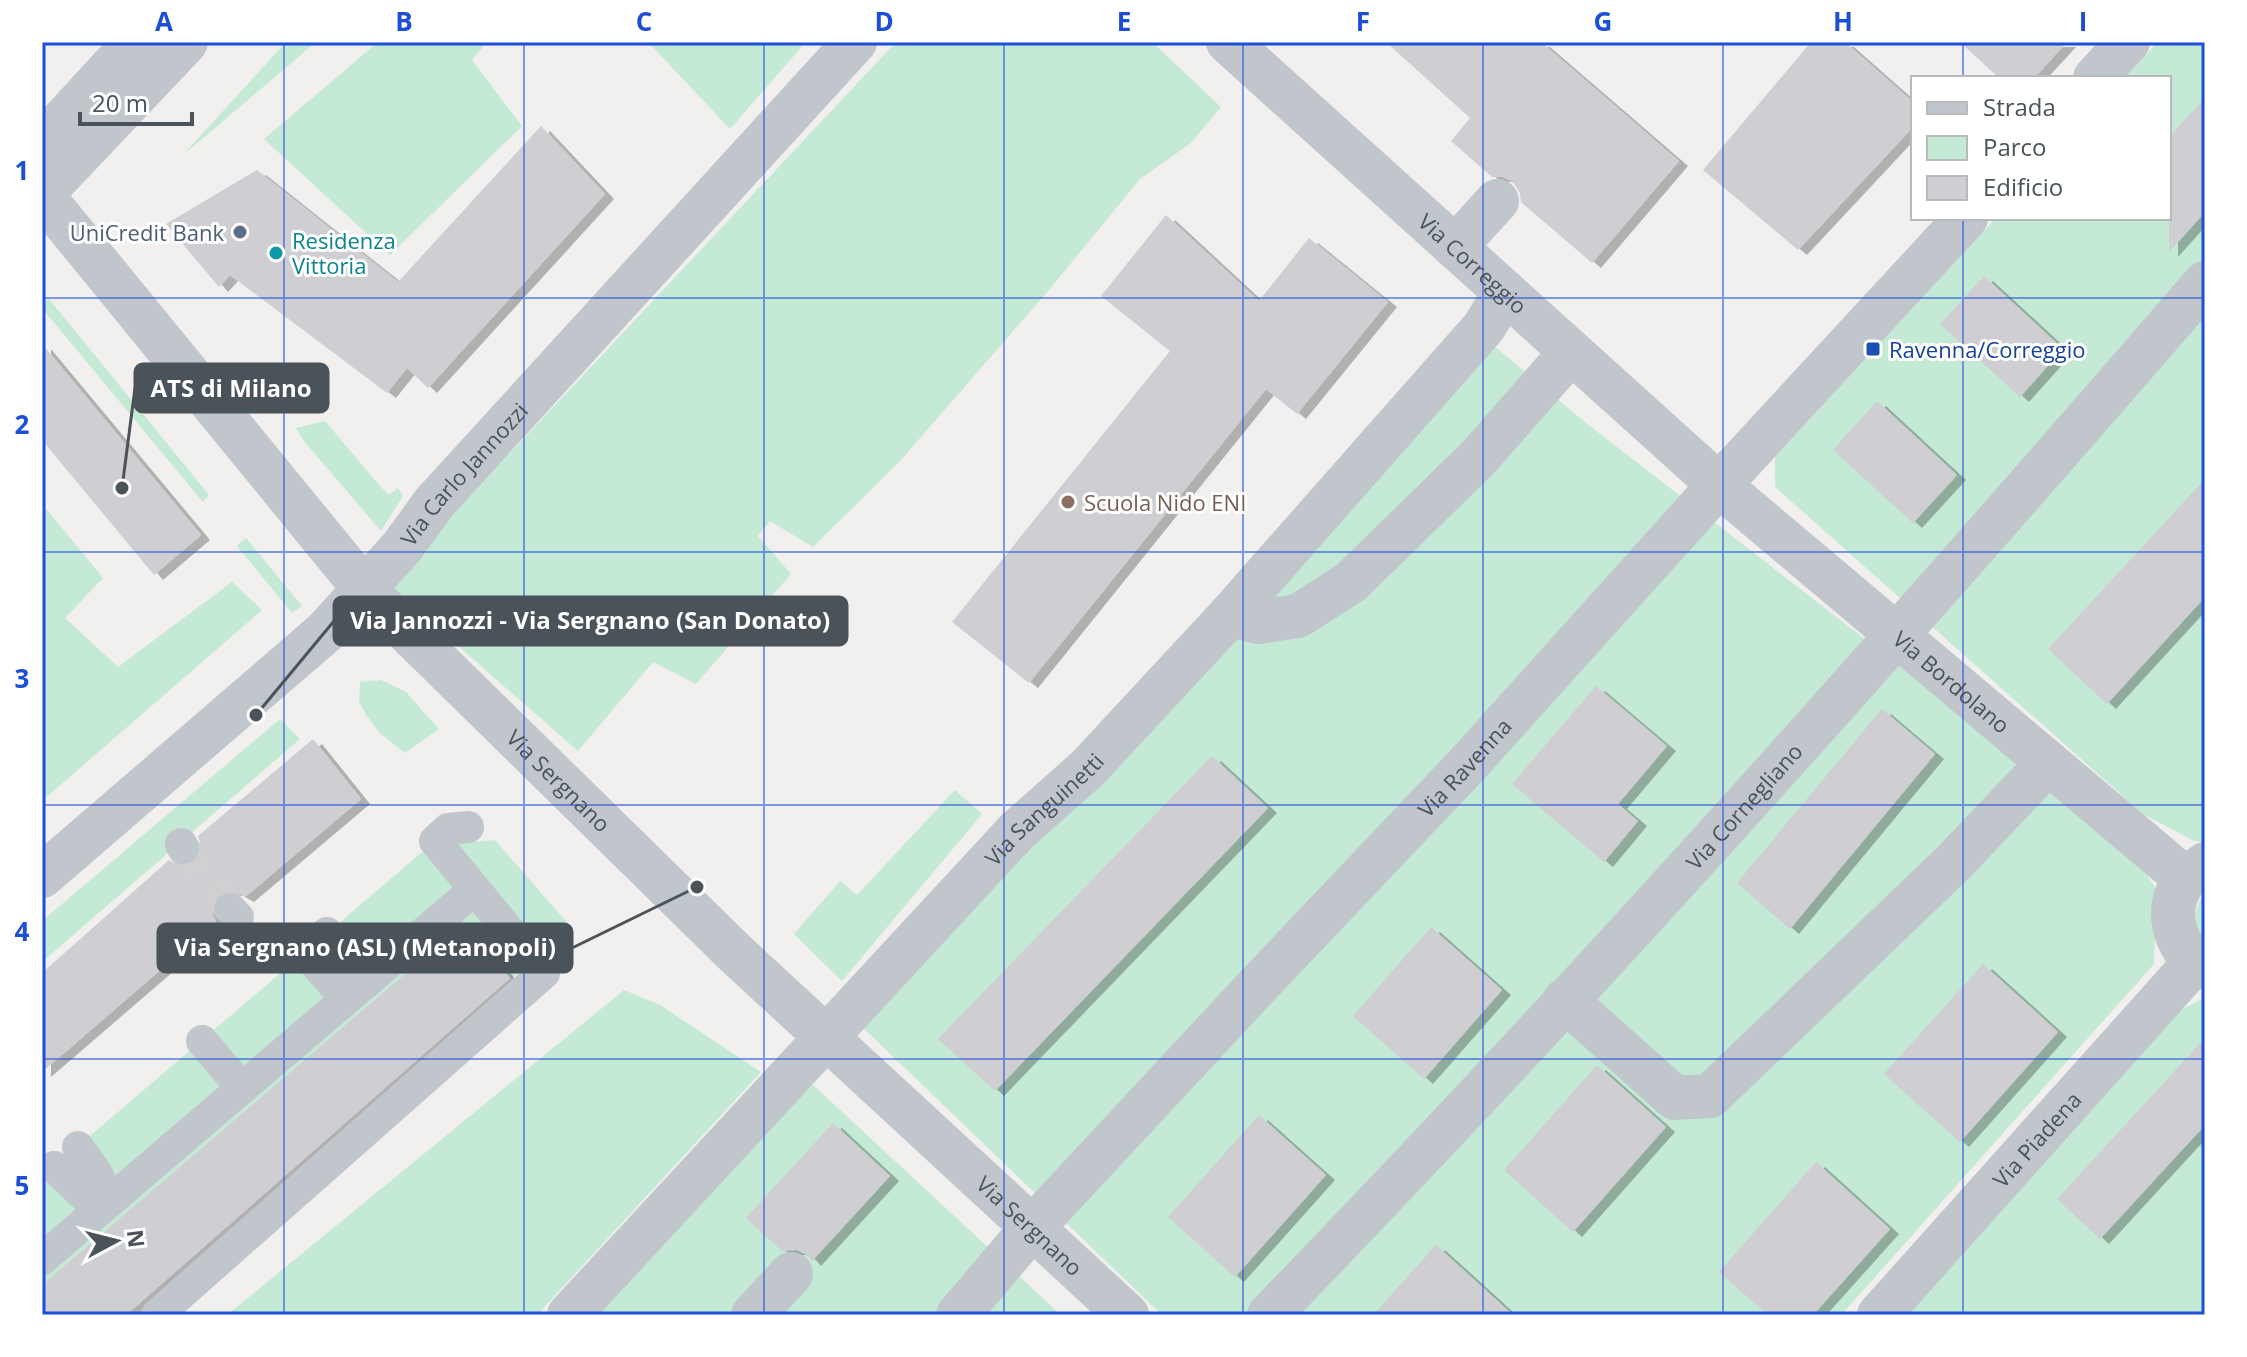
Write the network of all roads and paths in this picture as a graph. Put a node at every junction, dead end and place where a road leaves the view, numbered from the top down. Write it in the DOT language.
graph roads {
  1 [pos="135,42"];
  2 [pos="186,42"];
  3 [pos="855,42"];
  4 [pos="1228,42"];
  5 [pos="2128,42"];
  6 [pos="2097,76"];
  7 [pos="42,143"];
  8 [pos="42,195"];
  9 [pos="1497,201"];
  10 [pos="1964,220"];
  11 [pos="1455,247"];
  12 [pos="2205,283"];
  13 [pos="1505,292"];
  14 [pos="1571,352"];
  15 [pos="1719,485"];
  16 [pos="365,590"];
  17 [pos="1230,615"];
  18 [pos="1898,636"];
  19 [pos="2048,763"];
  20 [pos="450,822"];
  21 [pos="2196,872"];
  22 [pos="42,876"];
  23 [pos="474,890"];
  24 [pos="316,942"];
  25 [pos="2200,965"];
  26 [pos="357,990"];
  27 [pos="1565,1000"];
  28 [pos="826,1038"];
  29 [pos="202,1041"];
  30 [pos="242,1088"];
  31 [pos="66,1157"];
  32 [pos="110,1201"];
  33 [pos="1032,1228"];
  34 [pos="42,1259"];
  35 [pos="791,1274"];
  36 [pos="157,1315"];
  37 [pos="569,1315"];
  38 [pos="753,1315"];
  39 [pos="958,1315"];
  40 [pos="1127,1315"];
  41 [pos="1269,1315"];
  42 [pos="1879,1315"];
  1 -- 7 [label="street"];
  2 -- 8 [label="street"];
  3 -- 16 [label="street, Via Carlo Jannozzi"];
  4 -- 11 [label="street, Via Correggio"];
  5 -- 6 [label="street"];
  8 -- 16 [label="street, Via Sergnano"];
  9 -- 11 [label="street"];
  10 -- 15 [label="street, Via Ravenna"];
  11 -- 13 [label="street, Via Correggio"];
  12 -- 18 [label="street, Via Cornegliano"];
  13 -- 14 [label="street, Via Correggio"];
  13 -- 17 [label="street, Via Sanguinetti"];
  14 -- 15 [label="street, Via Correggio"];
  14 -- 17 [label="street"];
  15 -- 18 [label="street, Via Bordolano"];
  15 -- 33 [label="street, Via Ravenna"];
  16 -- 22 [label="street, Via Carlo Jannozzi"];
  16 -- 28 [label="street, Via Sergnano"];
  17 -- 28 [label="street, Via Sanguinetti"];
  18 -- 19 [label="street, Via Bordolano"];
  18 -- 27 [label="street, Via Cornegliano"];
  19 -- 21 [label="street, Via Bordolano"];
  19 -- 27 [label="street"];
  20 -- 23 [label="street"];
  21 -- 25 [label="street"];
  23 -- 26 [label="street"];
  23 -- 36 [label="street"];
  24 -- 26 [label="street"];
  25 -- 42 [label="street, Via Piadena"];
  26 -- 30 [label="street"];
  27 -- 41 [label="street, Via Cornegliano"];
  28 -- 33 [label="street, Via Sergnano"];
  28 -- 37 [label="street, Via Sanguinetti"];
  29 -- 30 [label="street"];
  30 -- 32 [label="street"];
  31 -- 32 [label="street"];
  32 -- 34 [label="street"];
  33 -- 39 [label="street, Via Ravenna"];
  33 -- 40 [label="street, Via Sergnano"];
  35 -- 38 [label="street"];
}
